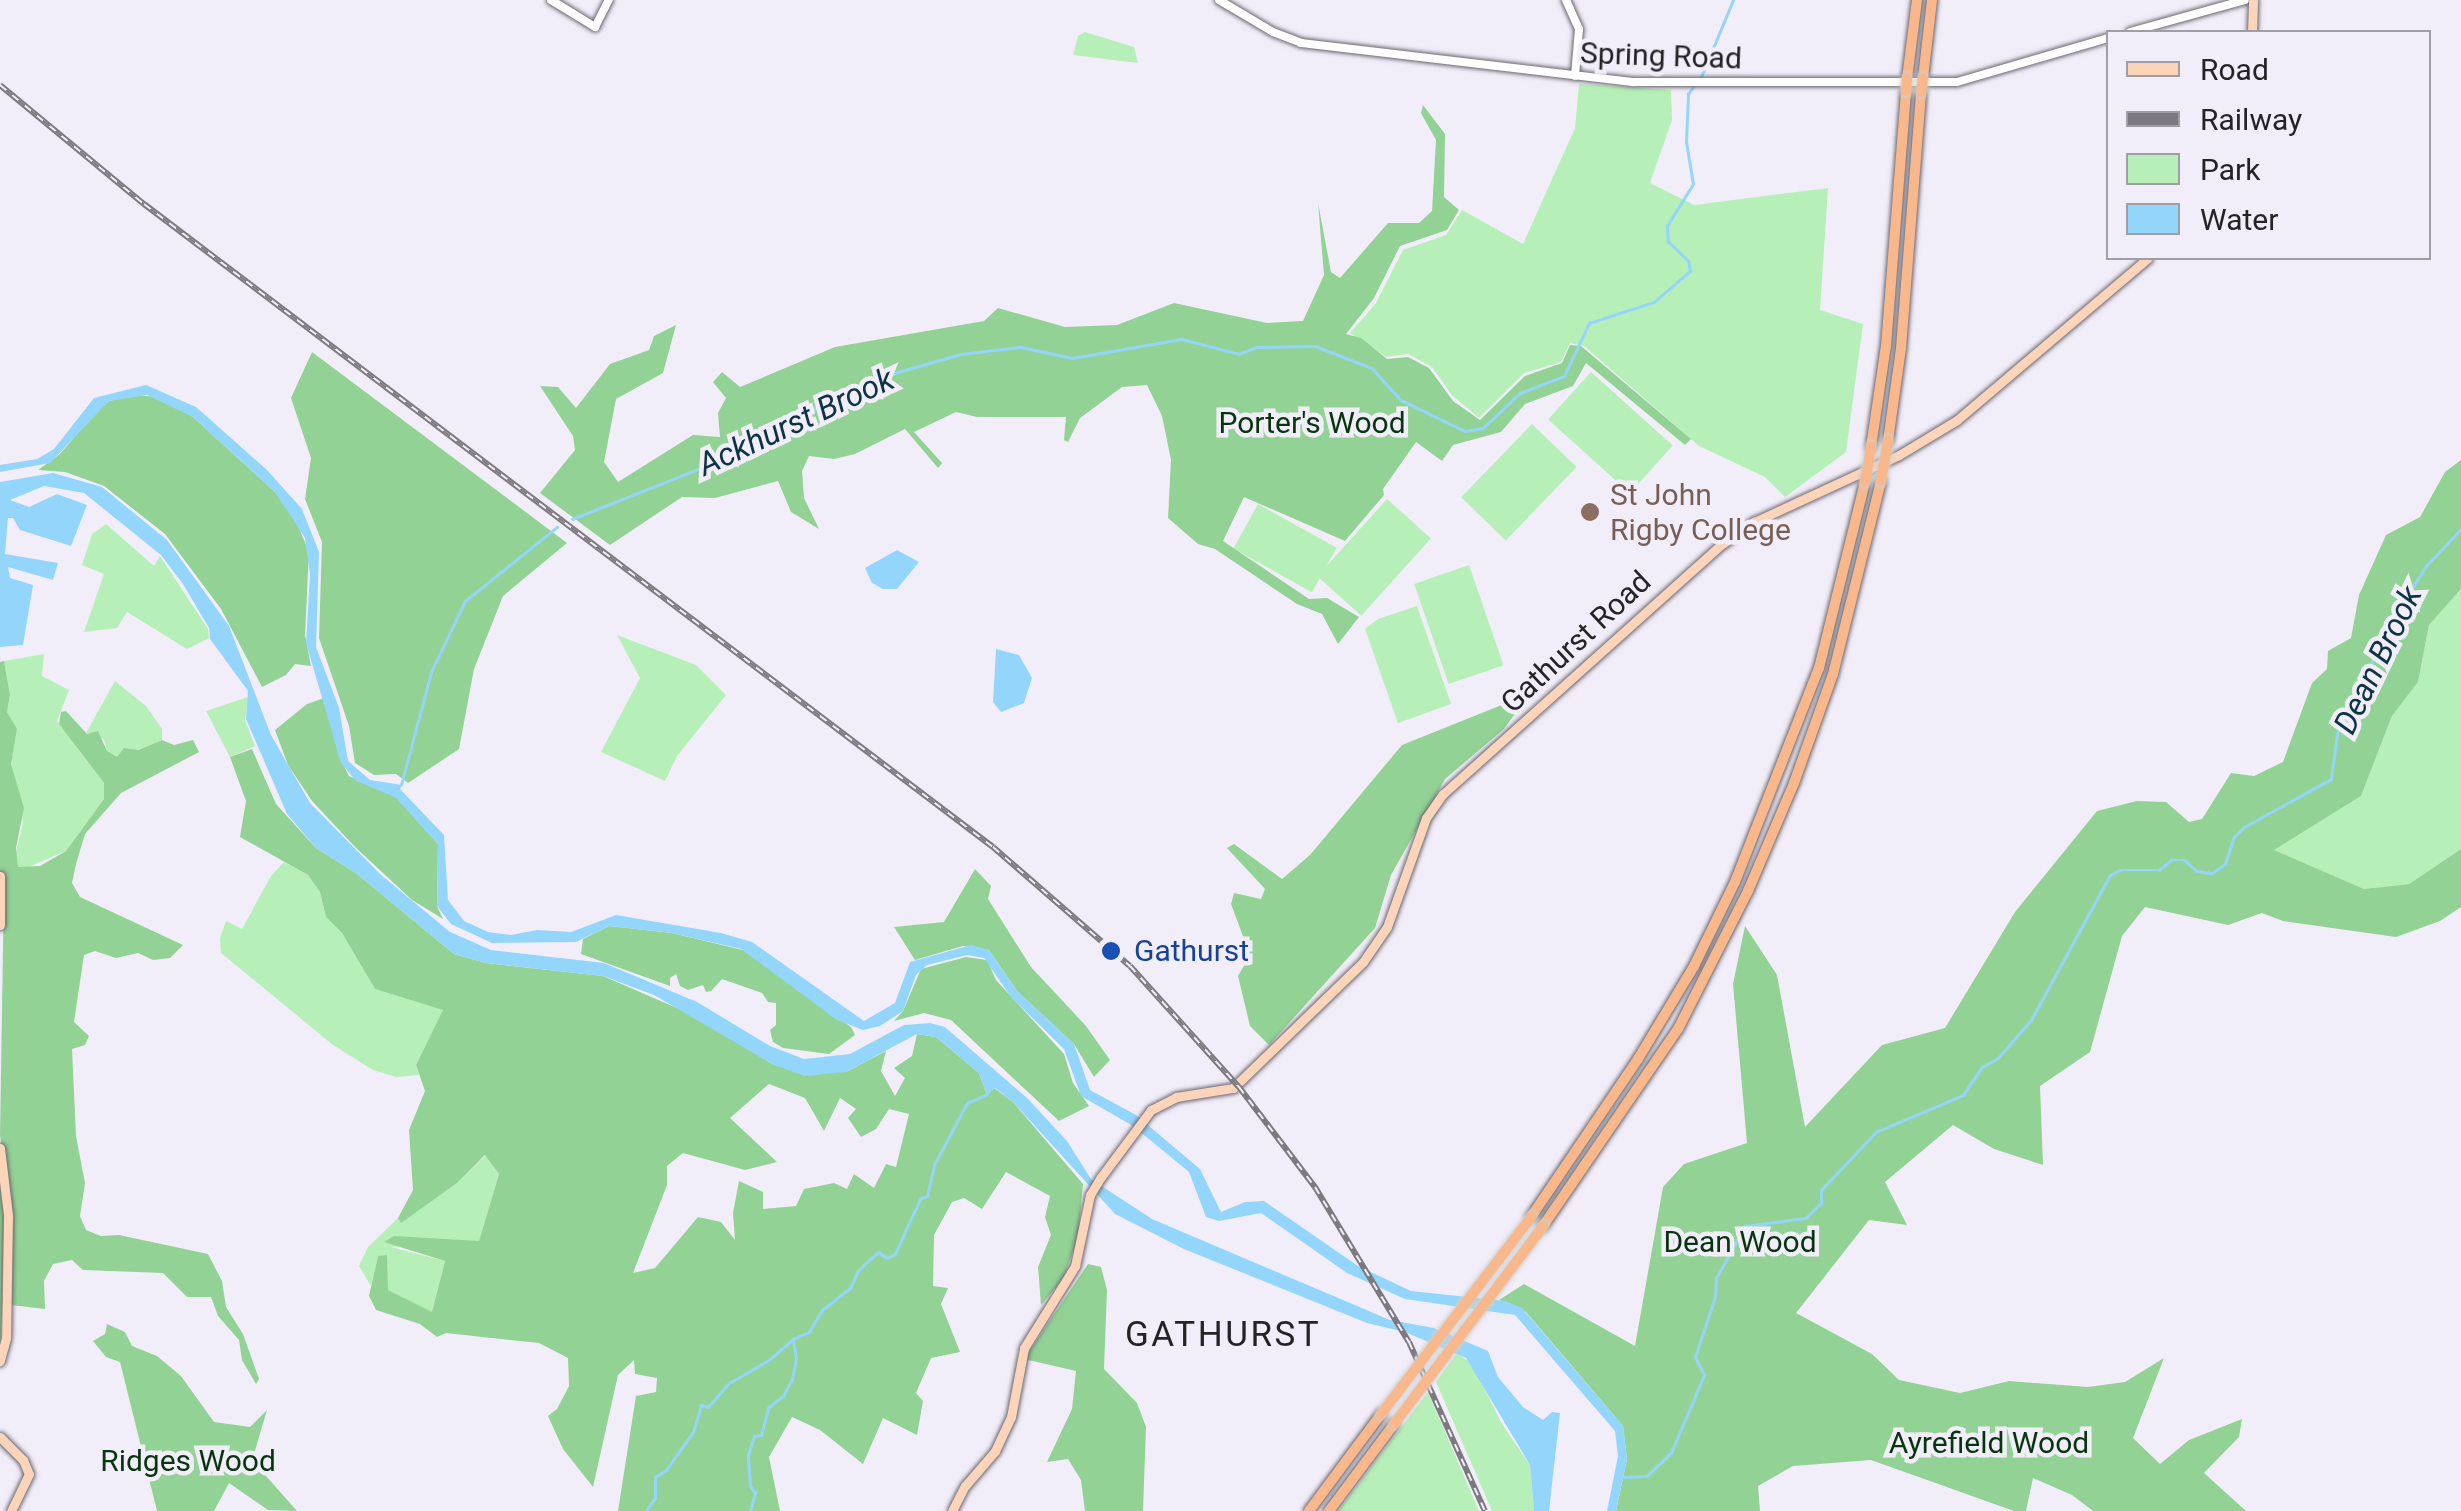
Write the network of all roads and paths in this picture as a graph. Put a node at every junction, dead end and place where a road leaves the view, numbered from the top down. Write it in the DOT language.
graph roads {
  1 [pos="551,0"];
  2 [pos="609,0"];
  3 [pos="1219,0"];
  4 [pos="1566,0"];
  5 [pos="1917,0"];
  6 [pos="1932,0"];
  7 [pos="2245,0"];
  8 [pos="2253,0"];
  9 [pos="2137,30"];
  10 [pos="2252,30"];
  11 [pos="2106,38"];
  12 [pos="1575,76"];
  13 [pos="2146,260"];
  14 [pos="0,876"];
  15 [pos="0,924"];
  16 [pos="0,1148"];
  17 [pos="0,1361"];
  18 [pos="0,1436"];
  19 [pos="11,1511"];
  20 [pos="952,1511"];
  21 [pos="1308,1511"];
  22 [pos="1329,1511"];
  1 -- 2 [label="street"];
  3 -- 12 [label="street, Spring Road"];
  4 -- 12 [label="street"];
  5 -- 21 [label="highway, bridge"];
  6 -- 22 [label="highway, bridge"];
  7 -- 9 [label="street"];
  8 -- 10 [label="main road"];
  11 -- 12 [label="street, Spring Road"];
  13 -- 20 [label="main road, Gathurst Road"];
  14 -- 15 [label="main road"];
  16 -- 17 [label="main road"];
  18 -- 19 [label="main road"];
}
